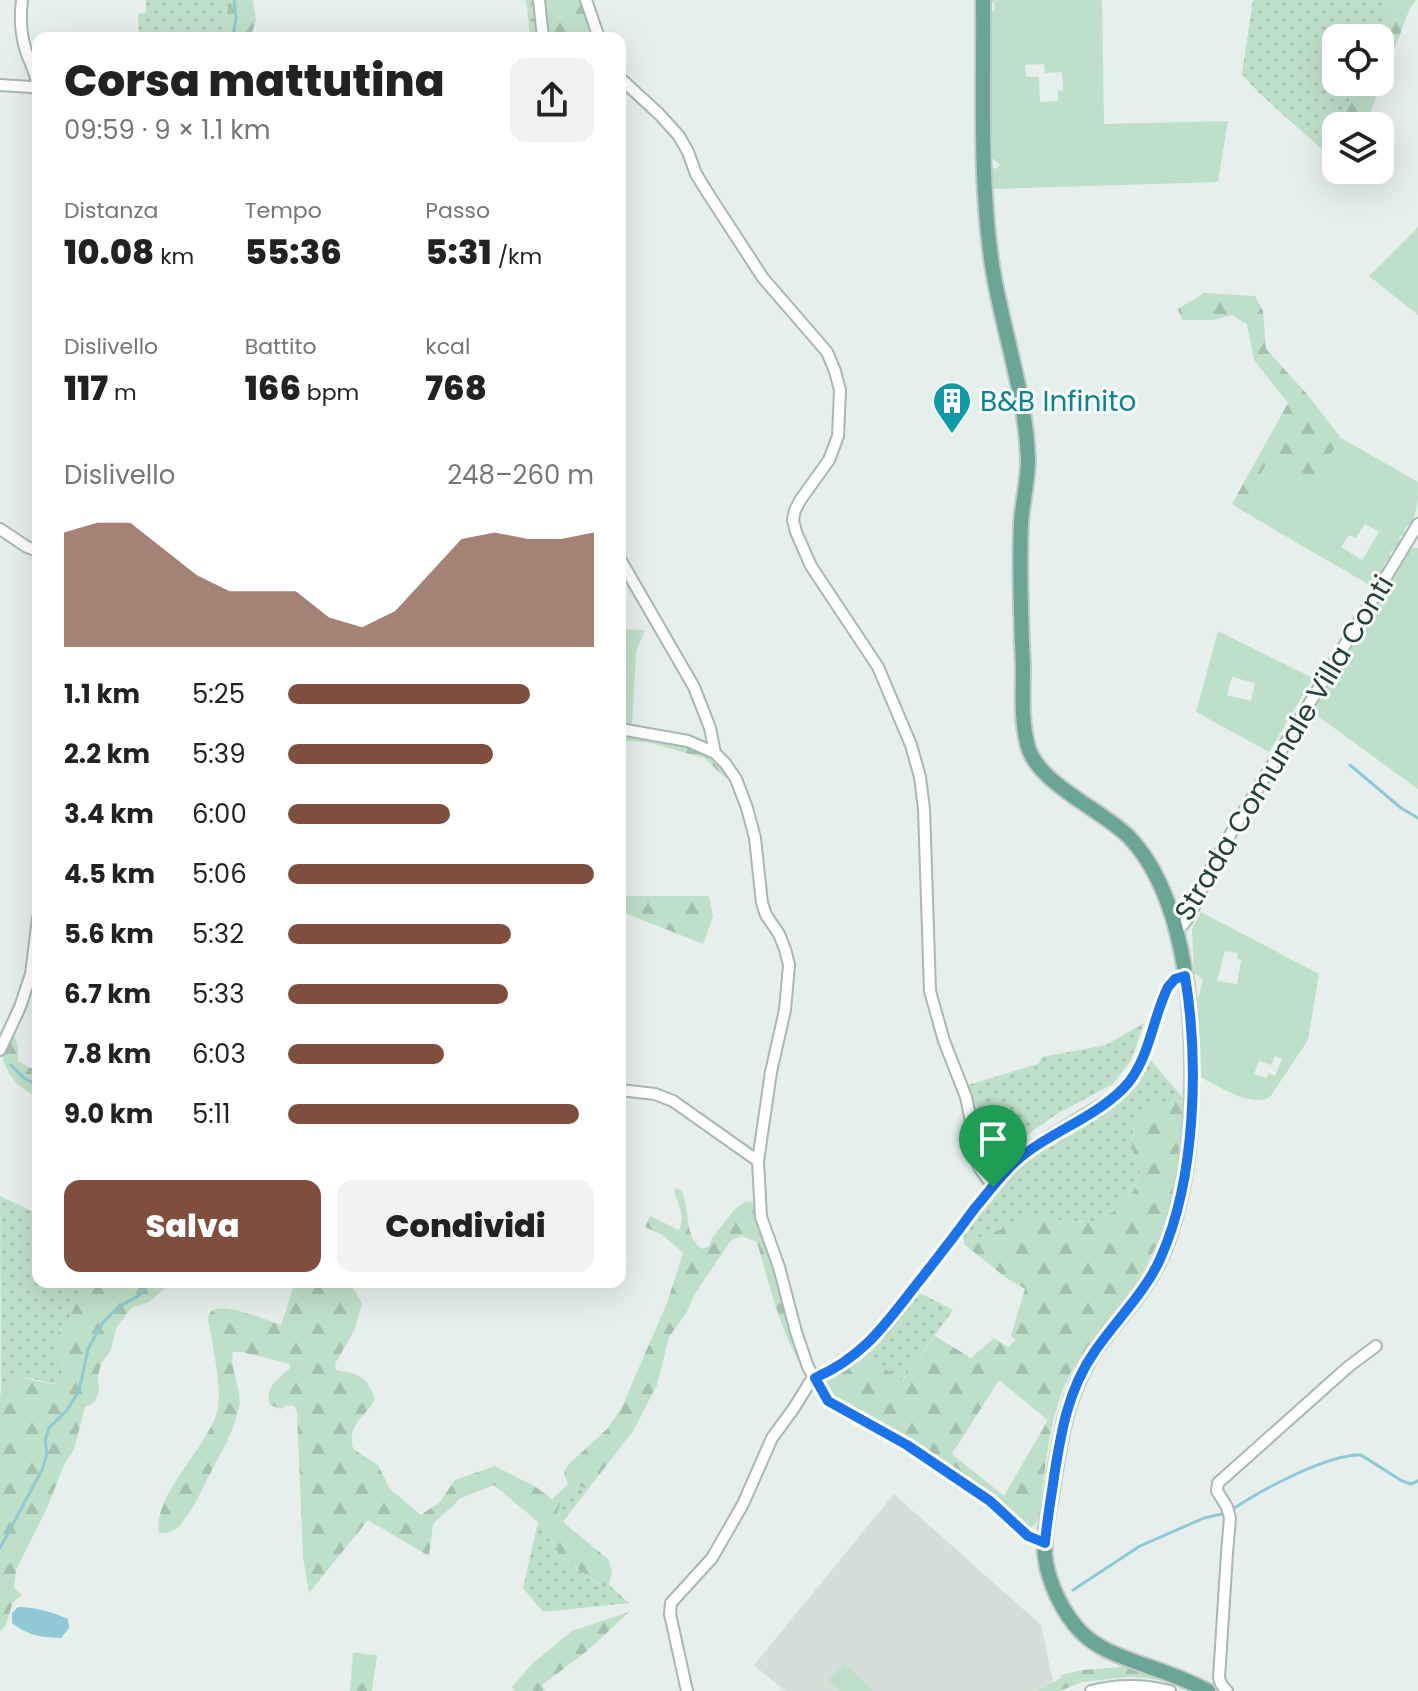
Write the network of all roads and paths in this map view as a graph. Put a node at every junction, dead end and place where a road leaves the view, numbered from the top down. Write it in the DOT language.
graph roads {
  1 [pos="22,0"];
  2 [pos="539,0"];
  3 [pos="586,0"];
  4 [pos="983,0"];
  5 [pos="542,32"];
  6 [pos="597,32"];
  7 [pos="32,66"];
  8 [pos="626,84"];
  9 [pos="0,85"];
  10 [pos="32,88"];
  11 [pos="1418,524"];
  12 [pos="0,529"];
  13 [pos="32,549"];
  14 [pos="626,569"];
  15 [pos="626,730"];
  16 [pos="715,753"];
  17 [pos="1176,931"];
  18 [pos="32,966"];
  19 [pos="1185,976"];
  20 [pos="0,1050"];
  21 [pos="626,1091"];
  22 [pos="758,1161"];
  23 [pos="993,1187"];
  24 [pos="1376,1346"];
  25 [pos="815,1378"];
  26 [pos="1045,1543"];
  27 [pos="687,1691"];
  28 [pos="1091,1691"];
  29 [pos="1170,1691"];
  30 [pos="1208,1691"];
  31 [pos="1227,1691"];
  1 -- 7 [label="street"];
  2 -- 5 [label="street"];
  3 -- 6 [label="street"];
  4 -- 17 [label="main road"];
  8 -- 23 [label="street"];
  9 -- 10 [label="street"];
  11 -- 17 [label="street, Strada Comunale Villa Conti"];
  12 -- 13 [label="street"];
  14 -- 16 [label="street"];
  15 -- 16 [label="street"];
  16 -- 22 [label="street"];
  17 -- 19 [label="main road"];
  18 -- 20 [label="street"];
  19 -- 23 [label="street"];
  19 -- 26 [label="main road"];
  21 -- 22 [label="street"];
  22 -- 25 [label="street"];
  23 -- 25 [label="street"];
  24 -- 31 [label="street"];
  25 -- 26 [label="street"];
  25 -- 27 [label="street"];
  26 -- 30 [label="main road"];
  28 -- 29 [label="street"];
}
